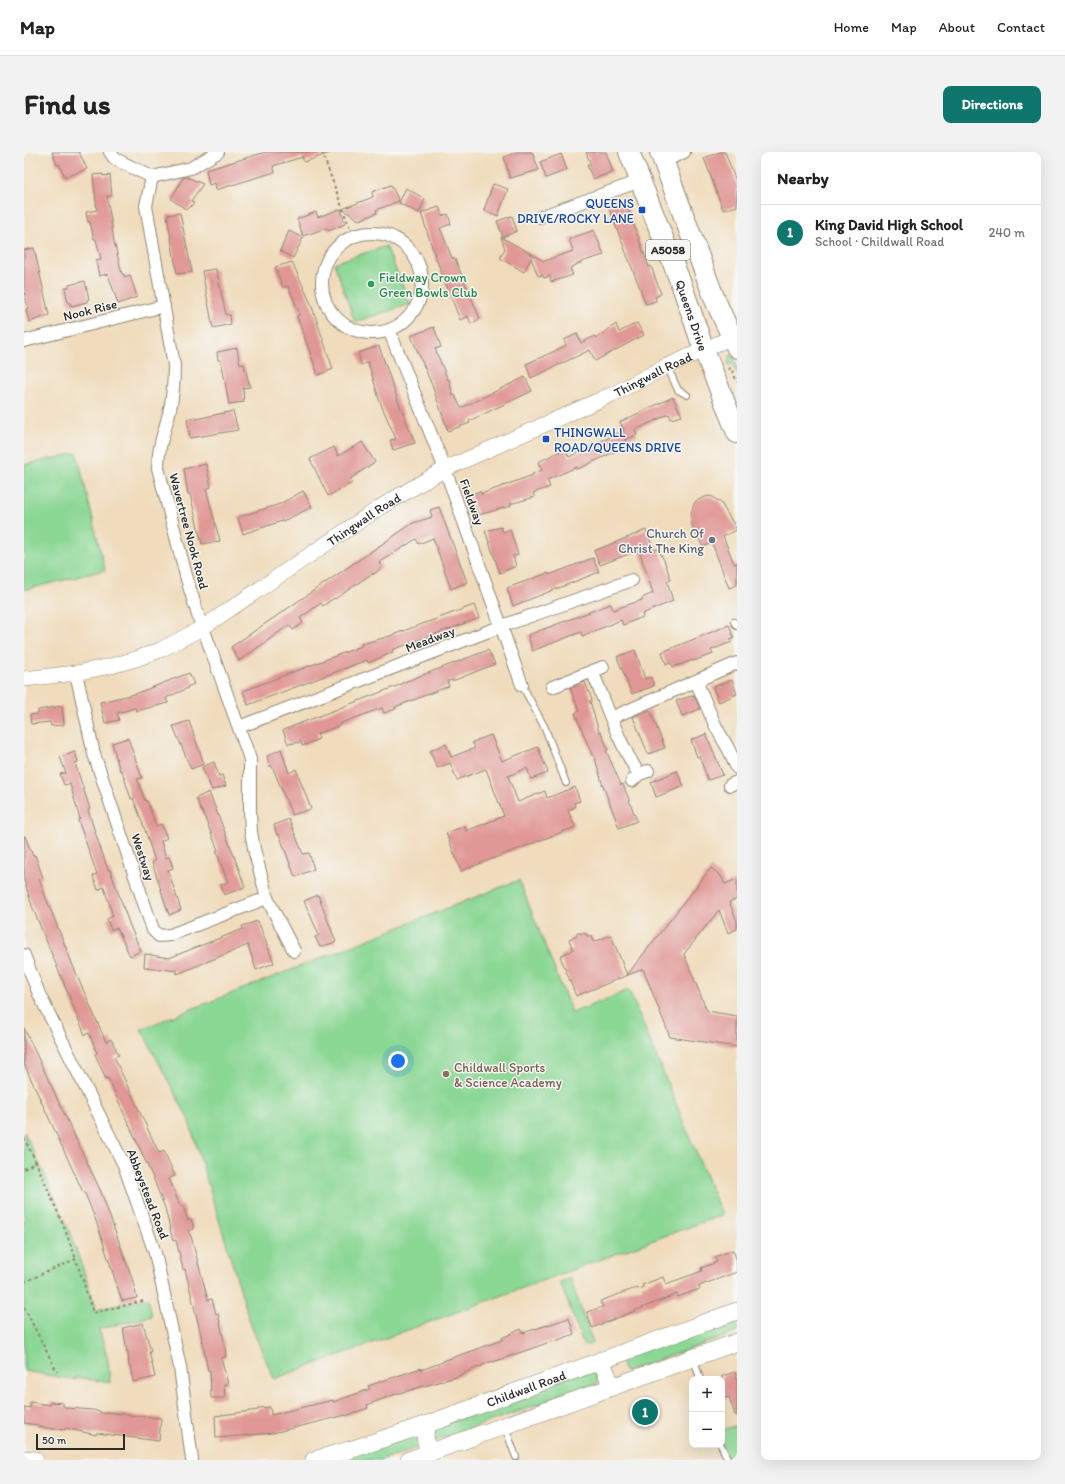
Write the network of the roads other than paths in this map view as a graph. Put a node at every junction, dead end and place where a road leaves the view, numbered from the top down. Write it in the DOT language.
graph roads {
  1 [pos="110,152"];
  2 [pos="218,152"];
  3 [pos="630,152"];
  4 [pos="684,152"];
  5 [pos="662,157"];
  6 [pos="152,177"];
  7 [pos="640,181"];
  8 [pos="540,217"];
  9 [pos="164,306"];
  10 [pos="389,330"];
  11 [pos="736,340"];
  12 [pos="24,341"];
  13 [pos="704,350"];
  14 [pos="667,366"];
  15 [pos="687,395"];
  16 [pos="737,433"];
  17 [pos="445,469"];
  18 [pos="632,580"];
  19 [pos="502,626"];
  20 [pos="202,628"];
  21 [pos="737,663"];
  22 [pos="76,673"];
  23 [pos="24,679"];
  24 [pos="696,681"];
  25 [pos="522,685"];
  26 [pos="552,687"];
  27 [pos="612,718"];
  28 [pos="239,727"];
  29 [pos="737,768"];
  30 [pos="639,775"];
  31 [pos="566,783"];
  32 [pos="267,898"];
  33 [pos="294,951"];
  34 [pos="24,955"];
  35 [pos="737,1311"];
  36 [pos="737,1342"];
  37 [pos="693,1357"];
  38 [pos="602,1360"];
  39 [pos="699,1376"];
  40 [pos="612,1387"];
  41 [pos="428,1424"];
  42 [pos="504,1426"];
  43 [pos="722,1448"];
  44 [pos="431,1456"];
  45 [pos="516,1457"];
  46 [pos="24,1459"];
  47 [pos="34,1460"];
  48 [pos="192,1460"];
  49 [pos="314,1460"];
  50 [pos="409,1460"];
  51 [pos="728,1460"];
  1 -- 6 [label="street"];
  2 -- 6 [label="street"];
  3 -- 7 [label="highway, Queens Drive / A5058"];
  4 -- 5 [label="street"];
  5 -- 11 [label="highway, Queens Drive / A5058"];
  6 -- 9 [label="street, Wavertree Nook Road"];
  7 -- 8 [label="street"];
  7 -- 13 [label="highway, Queens Drive / A5058"];
  9 -- 12 [label="street, Nook Rise"];
  9 -- 20 [label="street, Wavertree Nook Road"];
  10 -- 10 [label="street"];
  10 -- 17 [label="street, Fieldway"];
  11 -- 13 [label="street, Thingwall Road"];
  13 -- 14 [label="street, Thingwall Road"];
  13 -- 16 [label="highway, Queens Drive / A5058"];
  14 -- 15 [label="lane"];
  14 -- 17 [label="street, Thingwall Road"];
  17 -- 19 [label="street, Fieldway"];
  17 -- 20 [label="street, Thingwall Road"];
  18 -- 19 [label="street, Meadway"];
  19 -- 25 [label="street, Fieldway"];
  19 -- 28 [label="street, Meadway"];
  20 -- 22 [label="street, Thingwall Road"];
  20 -- 28 [label="street, Wavertree Nook Road"];
  21 -- 24 [label="street"];
  22 -- 23 [label="street, Thingwall Road"];
  22 -- 32 [label="street, Westway"];
  24 -- 27 [label="street"];
  24 -- 29 [label="street"];
  25 -- 31 [label="lane"];
  26 -- 27 [label="street"];
  27 -- 30 [label="street"];
  28 -- 32 [label="street, Wavertree Nook Road"];
  32 -- 33 [label="street, Wavertree Nook Road"];
  34 -- 48 [label="street, Abbeystead Road"];
  35 -- 38 [label="main road, Childwall Road"];
  36 -- 37 [label="main road"];
  37 -- 39 [label="lane"];
  37 -- 40 [label="main road"];
  38 -- 40 [label="main road"];
  38 -- 41 [label="main road, Childwall Road"];
  40 -- 42 [label="main road"];
  41 -- 44 [label="main road"];
  41 -- 49 [label="main road, Childwall Road"];
  42 -- 44 [label="main road"];
  42 -- 45 [label="lane"];
  43 -- 51 [label="lane"];
  44 -- 50 [label="main road"];
  46 -- 47 [label="main road"];
}
